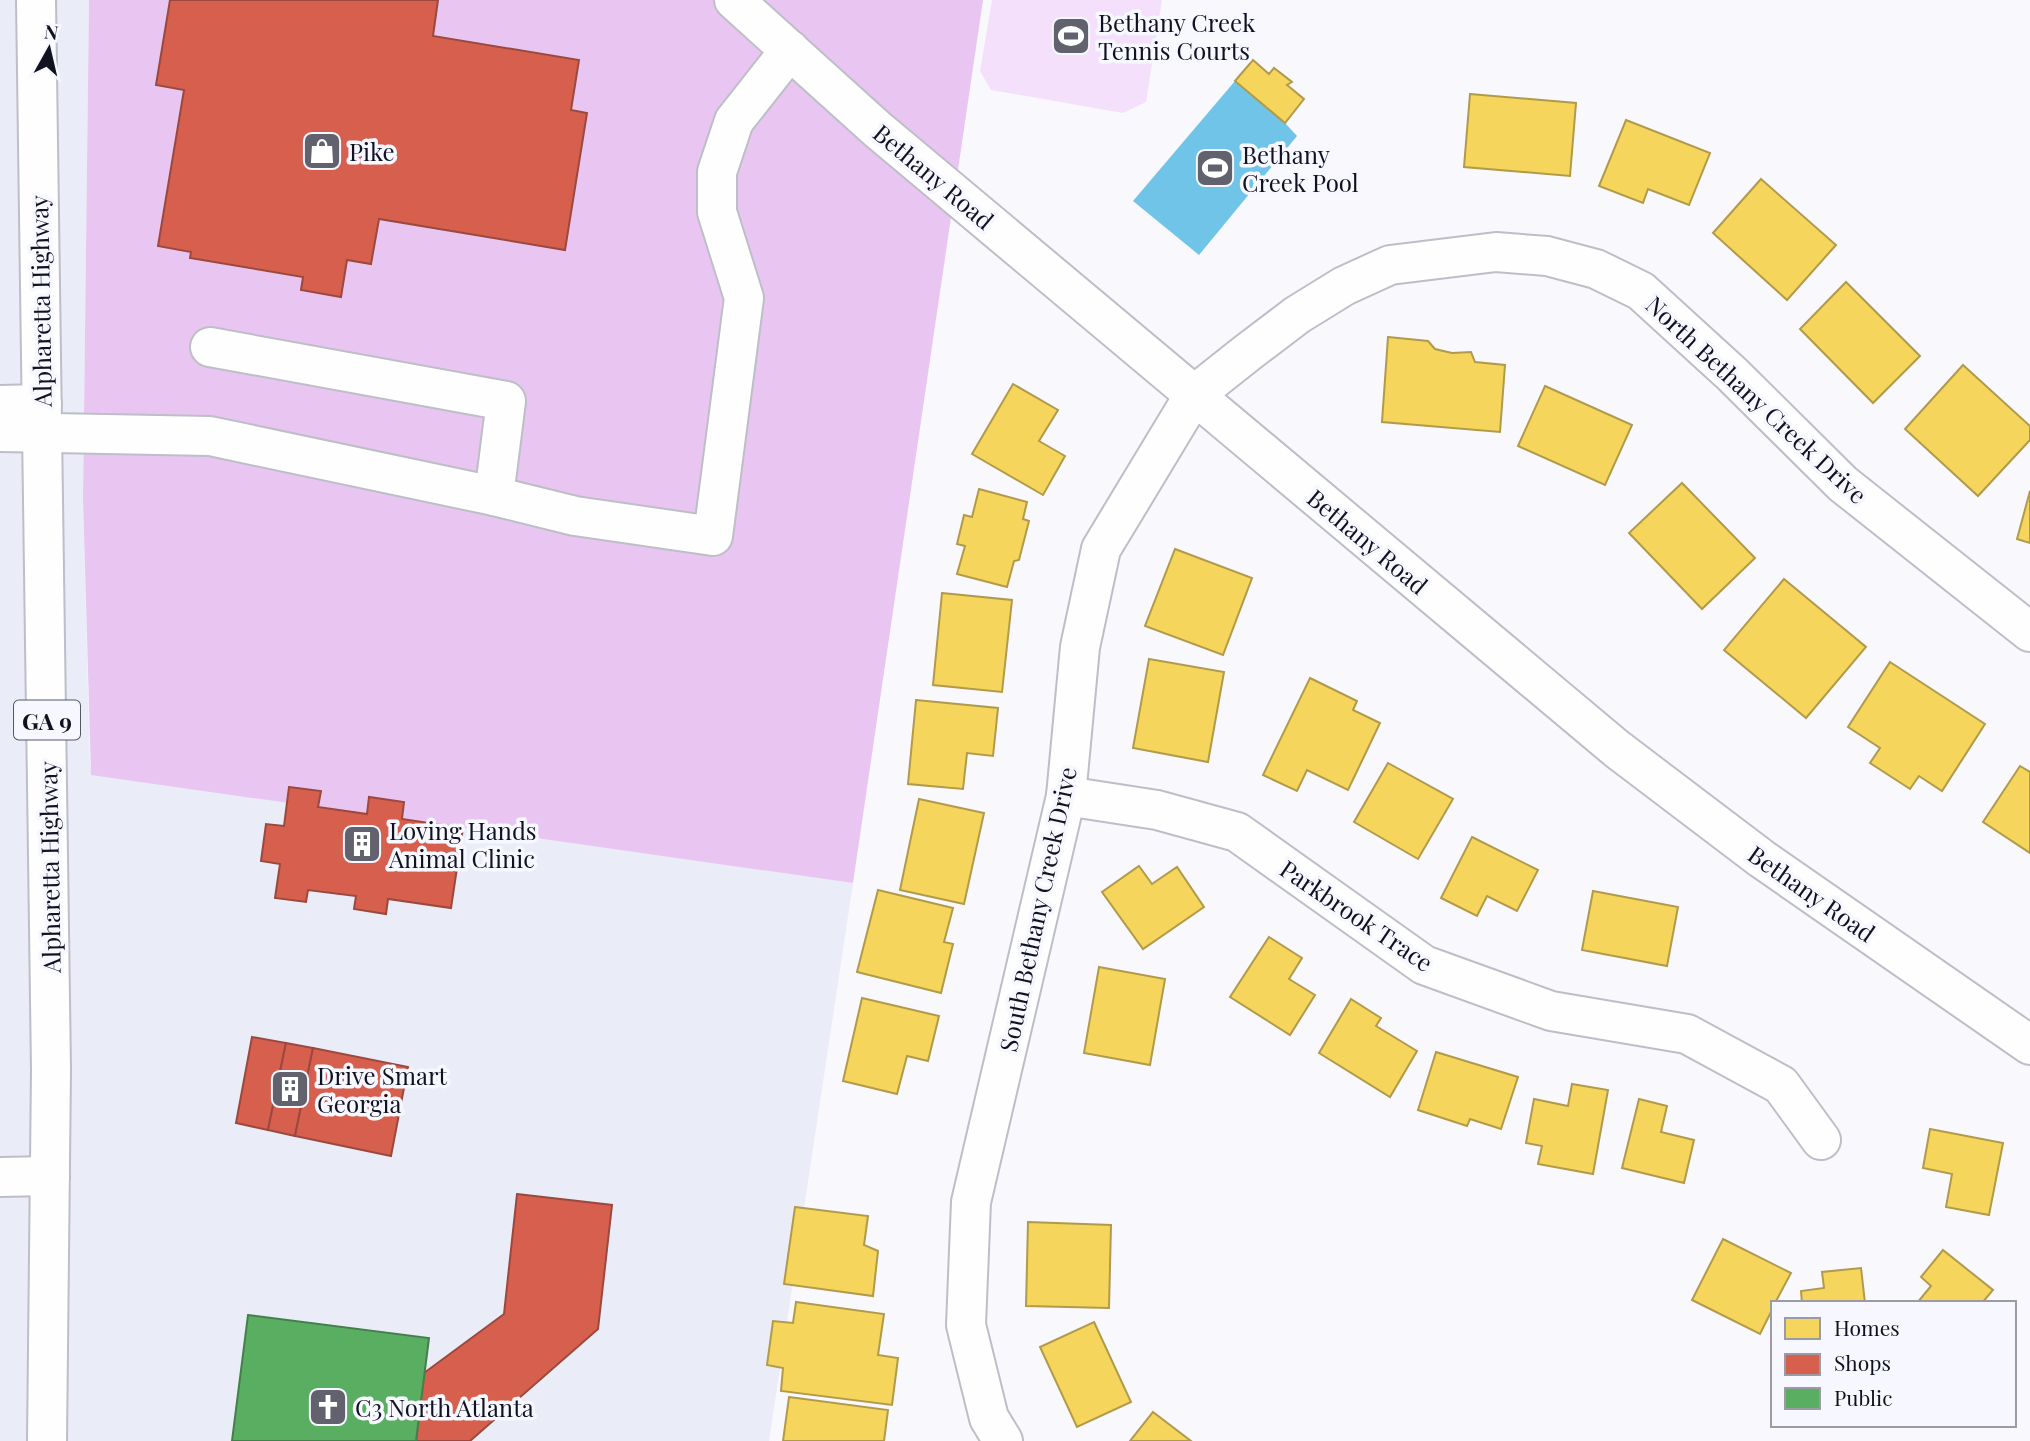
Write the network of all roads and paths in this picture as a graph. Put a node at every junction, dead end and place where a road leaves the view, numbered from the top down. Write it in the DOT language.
graph roads {
  1 [pos="36,0"];
  2 [pos="734,0"];
  3 [pos="790,50"];
  4 [pos="210,346"];
  5 [pos="1194,395"];
  6 [pos="0,405"];
  7 [pos="42,419"];
  8 [pos="0,432"];
  9 [pos="494,496"];
  10 [pos="2030,632"];
  11 [pos="1066,796"];
  12 [pos="2030,1045"];
  13 [pos="1821,1140"];
  14 [pos="50,1176"];
  15 [pos="0,1177"];
  16 [pos="47,1441"];
  17 [pos="1003,1441"];
  1 -- 7 [label="street, Alpharetta Highway / GA 9"];
  2 -- 3 [label="street, Bethany Road"];
  3 -- 5 [label="street, Bethany Road"];
  3 -- 9 [label="street"];
  4 -- 9 [label="street"];
  5 -- 10 [label="street, North Bethany Creek Drive"];
  5 -- 11 [label="street, South Bethany Creek Drive"];
  5 -- 12 [label="street, Bethany Road"];
  6 -- 7 [label="street"];
  7 -- 8 [label="street"];
  7 -- 9 [label="street"];
  7 -- 14 [label="street, Alpharetta Highway / GA 9"];
  11 -- 13 [label="street, Parkbrook Trace"];
  11 -- 17 [label="street, South Bethany Creek Drive"];
  14 -- 15 [label="street"];
  14 -- 16 [label="street, Alpharetta Highway / GA 9"];
}
